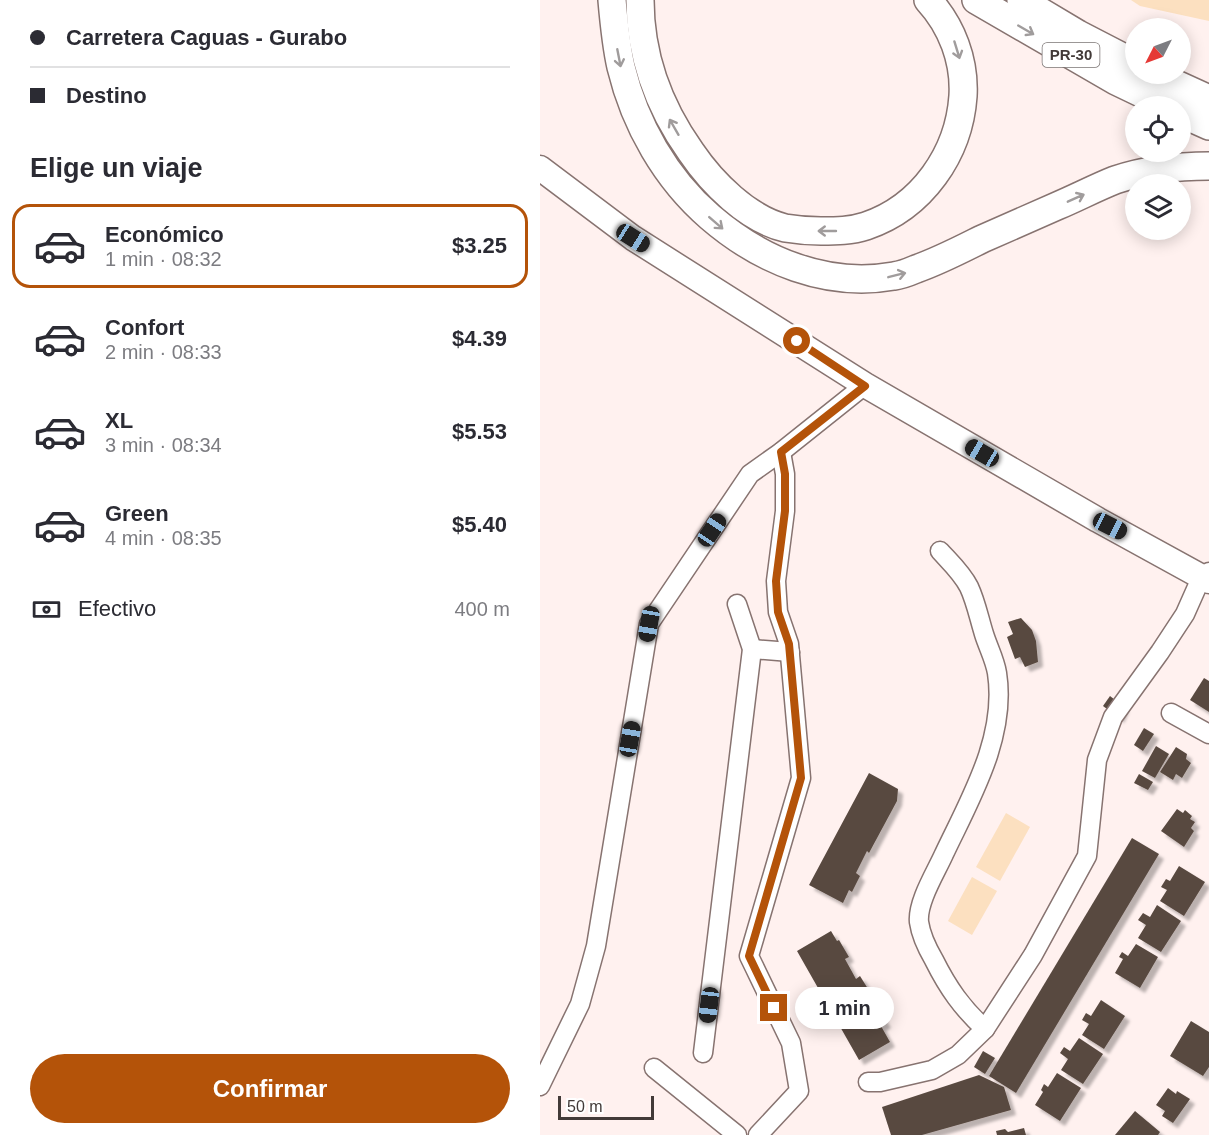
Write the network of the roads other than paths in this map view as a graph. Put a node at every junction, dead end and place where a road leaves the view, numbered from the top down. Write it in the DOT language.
graph roads {
  1 [pos="612,0"];
  2 [pos="640,0"];
  3 [pos="928,0"];
  4 [pos="975,0"];
  5 [pos="1021,0"];
  6 [pos="1046,0"];
  7 [pos="1078,34"];
  8 [pos="1125,58"];
  9 [pos="1176,84"];
  10 [pos="1147,96"];
  11 [pos="1209,99"];
  12 [pos="1191,118"];
  13 [pos="1209,126"];
  14 [pos="1209,166"];
  15 [pos="540,168"];
  16 [pos="865,386"];
  17 [pos="781,452"];
  18 [pos="940,551"];
  19 [pos="1206,577"];
  20 [pos="737,604"];
  21 [pos="752,649"];
  22 [pos="790,652"];
  23 [pos="1171,712"];
  24 [pos="1209,734"];
  25 [pos="985,1029"];
  26 [pos="703,1053"];
  27 [pos="654,1068"];
  28 [pos="868,1082"];
  29 [pos="540,1086"];
  30 [pos="737,1135"];
  31 [pos="758,1135"];
  1 -- 14 [label="highway, one-way"];
  3 -- 2 [label="highway, one-way"];
  4 -- 10 [label="highway, PR-30, one-way"];
  5 -- 7 [label="highway, PR-30"];
  6 -- 7 [label="highway"];
  7 -- 8 [label="highway, PR-30"];
  9 -- 11 [label="highway"];
  12 -- 13 [label="highway"];
  15 -- 16 [label="main road"];
  16 -- 17 [label="street"];
  16 -- 19 [label="main road"];
  17 -- 22 [label="street"];
  17 -- 29 [label="street"];
  18 -- 25 [label="street"];
  19 -- 25 [label="street"];
  20 -- 21 [label="street"];
  21 -- 22 [label="street"];
  21 -- 26 [label="street"];
  22 -- 31 [label="street"];
  23 -- 24 [label="street"];
  25 -- 28 [label="street"];
  27 -- 30 [label="street"];
}
